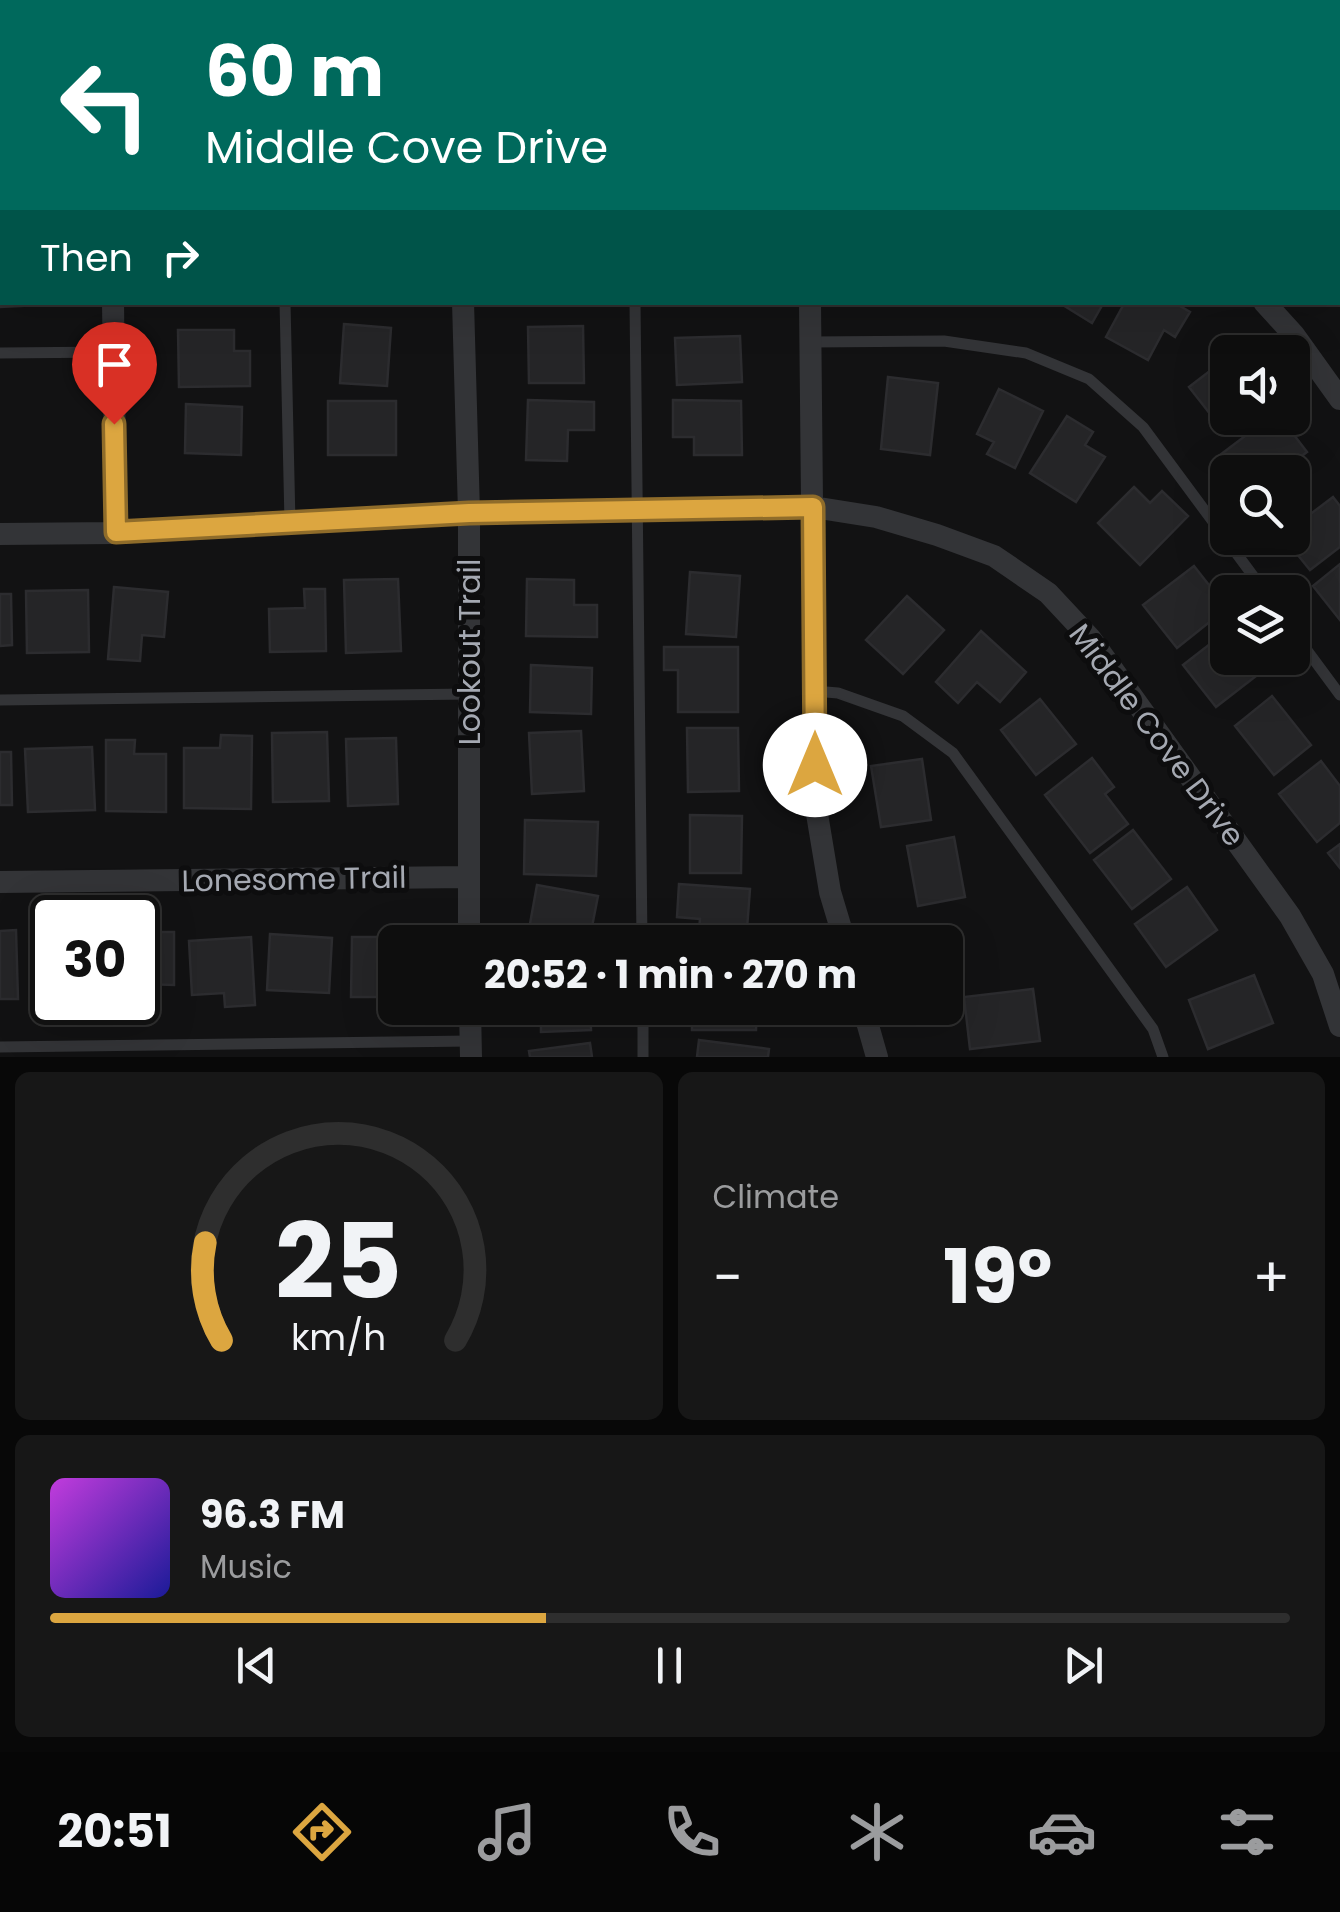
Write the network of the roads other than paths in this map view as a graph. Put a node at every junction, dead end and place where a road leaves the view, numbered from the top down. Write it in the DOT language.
graph roads {
  1 [pos="113,305"];
  2 [pos="285,305"];
  3 [pos="463,305"];
  4 [pos="635,305"];
  5 [pos="810,305"];
  6 [pos="1267,305"];
  7 [pos="810,342"];
  8 [pos="113,352"];
  9 [pos="0,353"];
  10 [pos="1340,399"];
  11 [pos="813,507"];
  12 [pos="639,510"];
  13 [pos="469,513"];
  14 [pos="290,523"];
  15 [pos="116,532"];
  16 [pos="0,534"];
  17 [pos="1253,575"];
  18 [pos="1310,654"];
  19 [pos="814,691"];
  20 [pos="469,694"];
  21 [pos="1340,695"];
  22 [pos="0,700"];
  23 [pos="468,877"];
  24 [pos="0,882"];
  25 [pos="469,925"];
  26 [pos="642,925"];
  27 [pos="840,925"];
  28 [pos="643,1025"];
  29 [pos="868,1025"];
  30 [pos="1340,1026"];
  31 [pos="0,1047"];
  32 [pos="471,1049"];
  33 [pos="643,1057"];
  34 [pos="877,1057"];
  35 [pos="1164,1057"];
  1 -- 8 [label="street"];
  2 -- 14 [label="lane"];
  3 -- 13 [label="street, Lookout Trail"];
  4 -- 12 [label="lane"];
  5 -- 7 [label="street"];
  6 -- 10 [label="street"];
  7 -- 11 [label="street"];
  7 -- 17 [label="lane"];
  8 -- 9 [label="lane"];
  8 -- 15 [label="street"];
  11 -- 12 [label="street, Middle Cove Drive"];
  11 -- 19 [label="street"];
  11 -- 30 [label="street, Middle Cove Drive"];
  12 -- 13 [label="street, Middle Cove Drive"];
  12 -- 26 [label="lane"];
  13 -- 14 [label="street, Middle Cove Drive"];
  13 -- 20 [label="street, Lookout Trail"];
  14 -- 15 [label="street, Middle Cove Drive"];
  15 -- 16 [label="street, Middle Cove Drive"];
  18 -- 21 [label="lane"];
  19 -- 27 [label="street"];
  19 -- 35 [label="lane"];
  20 -- 22 [label="lane"];
  20 -- 23 [label="street, Lookout Trail"];
  23 -- 24 [label="street, Lonesome Trail"];
  23 -- 25 [label="street, Lookout Trail"];
  28 -- 33 [label="lane"];
  29 -- 34 [label="street"];
  31 -- 32 [label="lane"];
}
